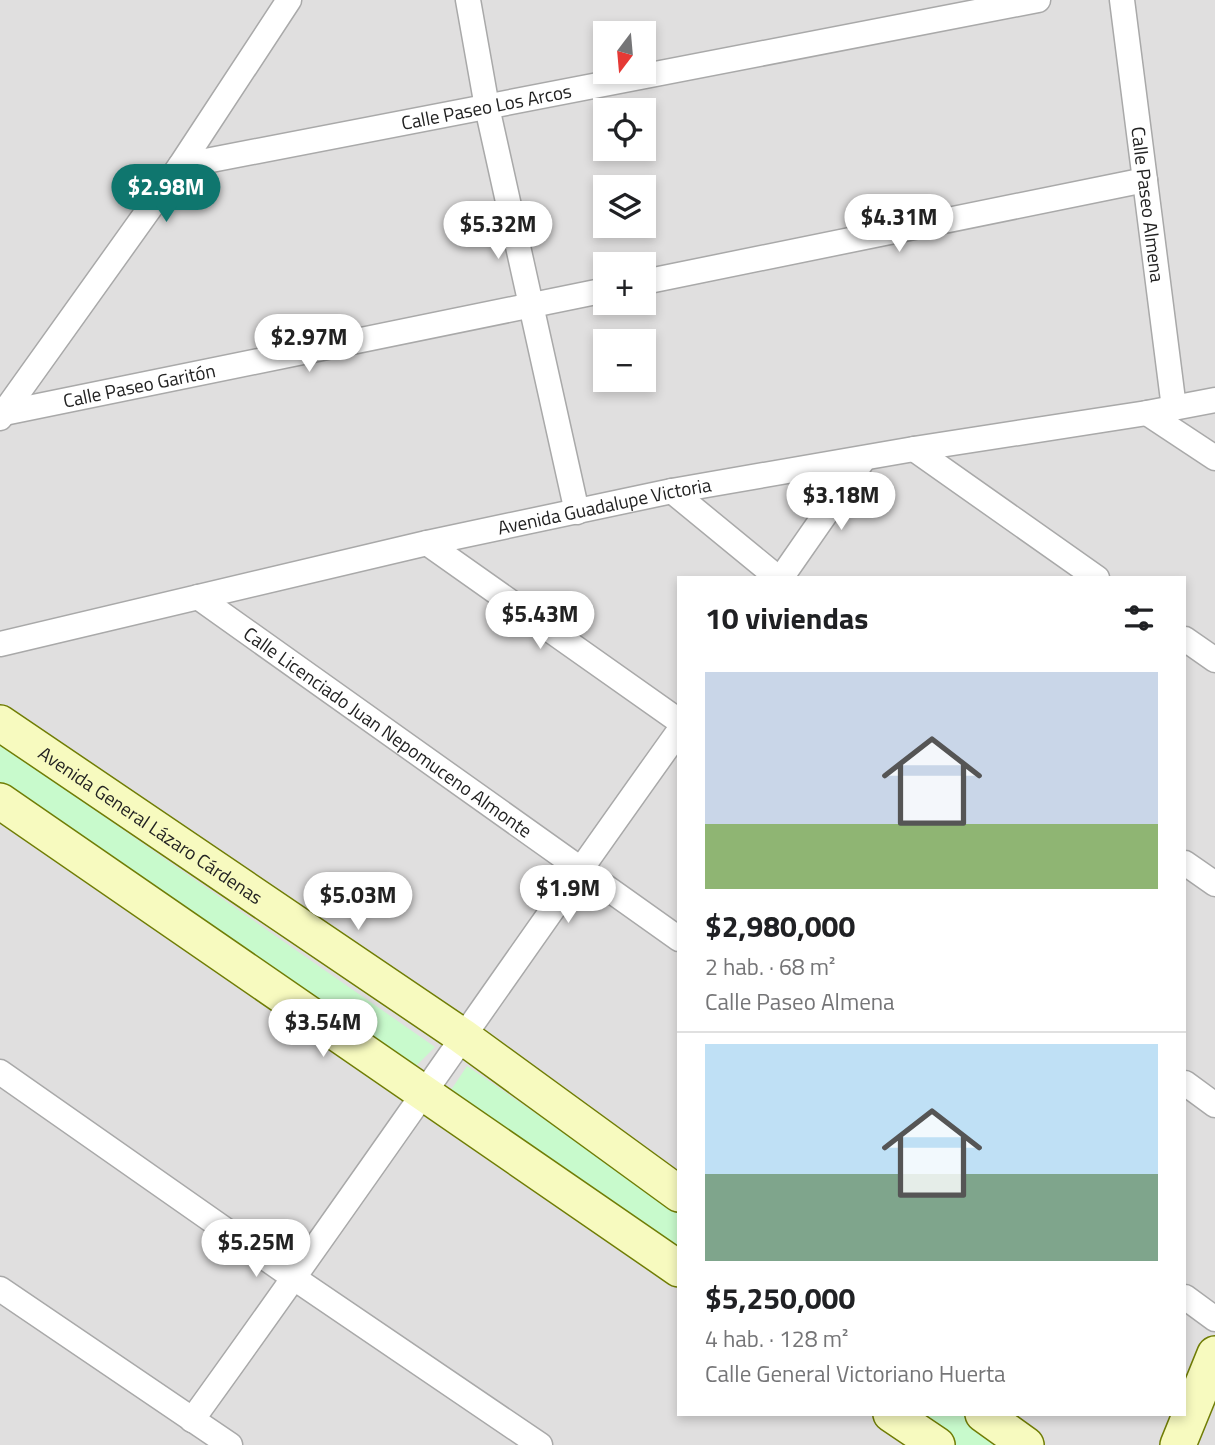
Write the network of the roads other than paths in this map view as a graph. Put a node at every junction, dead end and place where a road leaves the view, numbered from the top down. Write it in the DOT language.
graph roads {
  1 [pos="289,0"];
  2 [pos="468,0"];
  3 [pos="1038,0"];
  4 [pos="1122,0"];
  5 [pos="486,107"];
  6 [pos="180,166"];
  7 [pos="1145,180"];
  8 [pos="656,280"];
  9 [pos="593,293"];
  10 [pos="531,305"];
  11 [pos="1215,400"];
  12 [pos="1174,408"];
  13 [pos="1147,413"];
  14 [pos="2,416"];
  15 [pos="914,449"];
  16 [pos="1215,458"];
  17 [pos="863,460"];
  18 [pos="672,491"];
  19 [pos="577,512"];
  20 [pos="427,543"];
  21 [pos="777,576"];
  22 [pos="780,576"];
  23 [pos="1094,576"];
  24 [pos="198,597"];
  25 [pos="1186,640"];
  26 [pos="0,644"];
  27 [pos="1215,660"];
  28 [pos="677,720"];
  29 [pos="0,723"];
  30 [pos="677,734"];
  31 [pos="0,801"];
  32 [pos="1186,864"];
  33 [pos="580,869"];
  34 [pos="1215,884"];
  35 [pos="677,938"];
  36 [pos="462,1036"];
  37 [pos="0,1072"];
  38 [pos="1186,1084"];
  39 [pos="422,1093"];
  40 [pos="1215,1105"];
  41 [pos="677,1193"];
  42 [pos="677,1268"];
  43 [pos="294,1278"];
  44 [pos="0,1289"];
  45 [pos="1186,1298"];
  46 [pos="1215,1319"];
  47 [pos="1215,1354"];
  48 [pos="894,1416"];
  49 [pos="986,1416"];
  50 [pos="192,1420"];
  51 [pos="230,1445"];
  52 [pos="540,1445"];
  53 [pos="937,1445"];
  54 [pos="1026,1445"];
  55 [pos="1178,1445"];
  1 -- 6 [label="street"];
  2 -- 5 [label="street"];
  3 -- 5 [label="street, Calle Paseo Los Arcos"];
  4 -- 7 [label="street, Calle Paseo Almena"];
  5 -- 6 [label="street, Calle Paseo Los Arcos"];
  5 -- 10 [label="street"];
  6 -- 14 [label="street"];
  7 -- 8 [label="street"];
  7 -- 12 [label="street, Calle Paseo Almena"];
  9 -- 10 [label="street, Calle Paseo Garitón"];
  10 -- 14 [label="street, Calle Paseo Garitón"];
  10 -- 19 [label="street"];
  11 -- 12 [label="street, Avenida Guadalupe Victoria"];
  12 -- 13 [label="street, Avenida Guadalupe Victoria"];
  13 -- 15 [label="street, Avenida Guadalupe Victoria"];
  13 -- 16 [label="street"];
  15 -- 17 [label="street, Avenida Guadalupe Victoria"];
  15 -- 23 [label="street"];
  17 -- 18 [label="street, Avenida Guadalupe Victoria"];
  17 -- 22 [label="street"];
  18 -- 19 [label="street, Avenida Guadalupe Victoria"];
  18 -- 21 [label="street"];
  19 -- 20 [label="street, Avenida Guadalupe Victoria"];
  20 -- 24 [label="street, Avenida Guadalupe Victoria"];
  20 -- 28 [label="street"];
  24 -- 26 [label="street, Avenida Guadalupe Victoria"];
  24 -- 33 [label="street, Calle Licenciado Juan Nepomuceno Almonte"];
  25 -- 27 [label="street"];
  29 -- 36 [label="street, Avenida General Lázaro Cárdenas"];
  30 -- 33 [label="street"];
  31 -- 39 [label="street"];
  32 -- 34 [label="street"];
  33 -- 35 [label="street, Calle Licenciado Juan Nepomuceno Almonte"];
  33 -- 36 [label="street"];
  36 -- 39 [label="street"];
  36 -- 41 [label="street, Avenida General Lázaro Cárdenas"];
  37 -- 43 [label="street"];
  38 -- 40 [label="street"];
  39 -- 42 [label="street"];
  39 -- 43 [label="street"];
  43 -- 50 [label="street"];
  43 -- 52 [label="street"];
  44 -- 50 [label="street"];
  45 -- 46 [label="street"];
  47 -- 55 [label="street"];
  48 -- 53 [label="street"];
  49 -- 54 [label="street"];
  50 -- 51 [label="street"];
}
